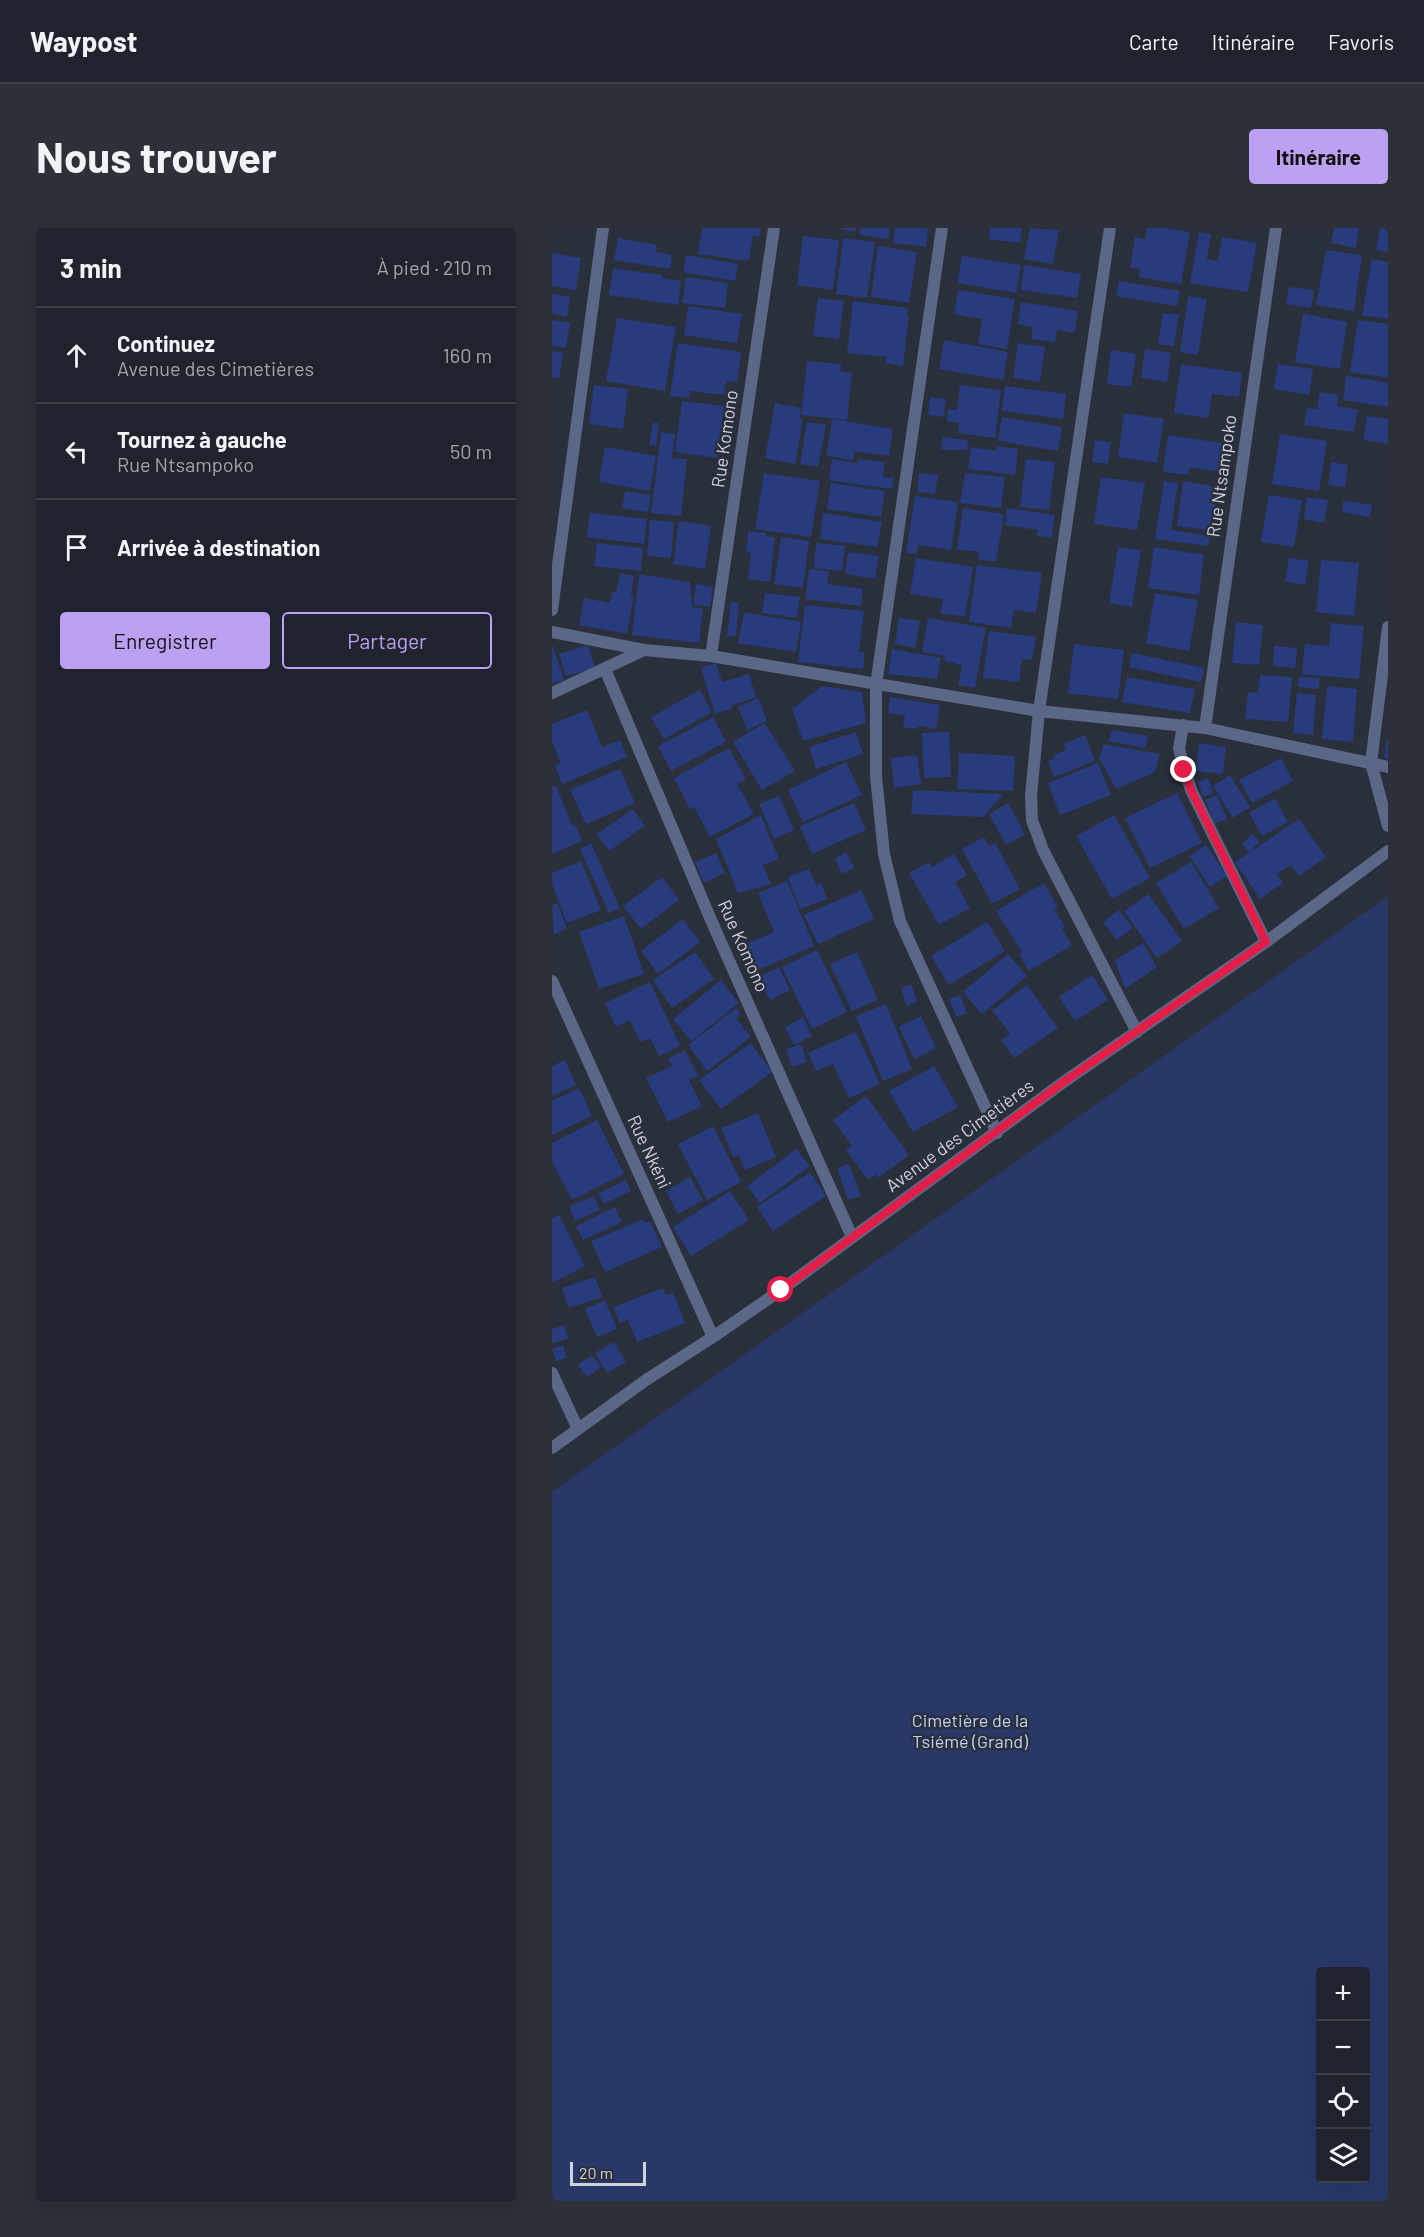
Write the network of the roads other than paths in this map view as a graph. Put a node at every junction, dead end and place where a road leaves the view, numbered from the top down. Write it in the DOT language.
graph roads {
  1 [pos="603,228"];
  2 [pos="774,228"];
  3 [pos="942,228"];
  4 [pos="1110,228"];
  5 [pos="1276,228"];
  6 [pos="552,610"];
  7 [pos="1388,627"];
  8 [pos="552,632"];
  9 [pos="644,650"];
  10 [pos="711,656"];
  11 [pos="605,669"];
  12 [pos="876,685"];
  13 [pos="552,693"];
  14 [pos="1039,711"];
  15 [pos="1183,725"];
  16 [pos="1204,728"];
  17 [pos="1371,763"];
  18 [pos="1388,767"];
  19 [pos="1388,826"];
  20 [pos="1388,851"];
  21 [pos="1266,942"];
  22 [pos="552,981"];
  23 [pos="1137,1032"];
  24 [pos="997,1133"];
  25 [pos="852,1237"];
  26 [pos="714,1337"];
  27 [pos="552,1373"];
  28 [pos="578,1429"];
  29 [pos="552,1448"];
  1 -- 6 [label="street"];
  2 -- 10 [label="street, Rue Komono"];
  3 -- 12 [label="street"];
  4 -- 14 [label="street"];
  5 -- 16 [label="street, Rue Ntsampoko"];
  7 -- 17 [label="street"];
  8 -- 9 [label="street"];
  9 -- 10 [label="street"];
  9 -- 11 [label="street"];
  10 -- 12 [label="street"];
  11 -- 13 [label="street"];
  11 -- 25 [label="street, Rue Komono"];
  12 -- 14 [label="street"];
  12 -- 24 [label="street"];
  14 -- 15 [label="street"];
  14 -- 23 [label="street"];
  15 -- 16 [label="street"];
  15 -- 21 [label="street"];
  16 -- 17 [label="street"];
  17 -- 18 [label="street"];
  17 -- 19 [label="street"];
  20 -- 21 [label="street, Avenue des Cimetières"];
  21 -- 23 [label="street, Avenue des Cimetières"];
  22 -- 26 [label="street, Rue Nkéni"];
  23 -- 24 [label="street, Avenue des Cimetières"];
  24 -- 25 [label="street, Avenue des Cimetières"];
  25 -- 26 [label="street, Avenue des Cimetières"];
  26 -- 28 [label="street, Avenue des Cimetières"];
  27 -- 28 [label="street"];
  28 -- 29 [label="street, Avenue des Cimetières"];
}
